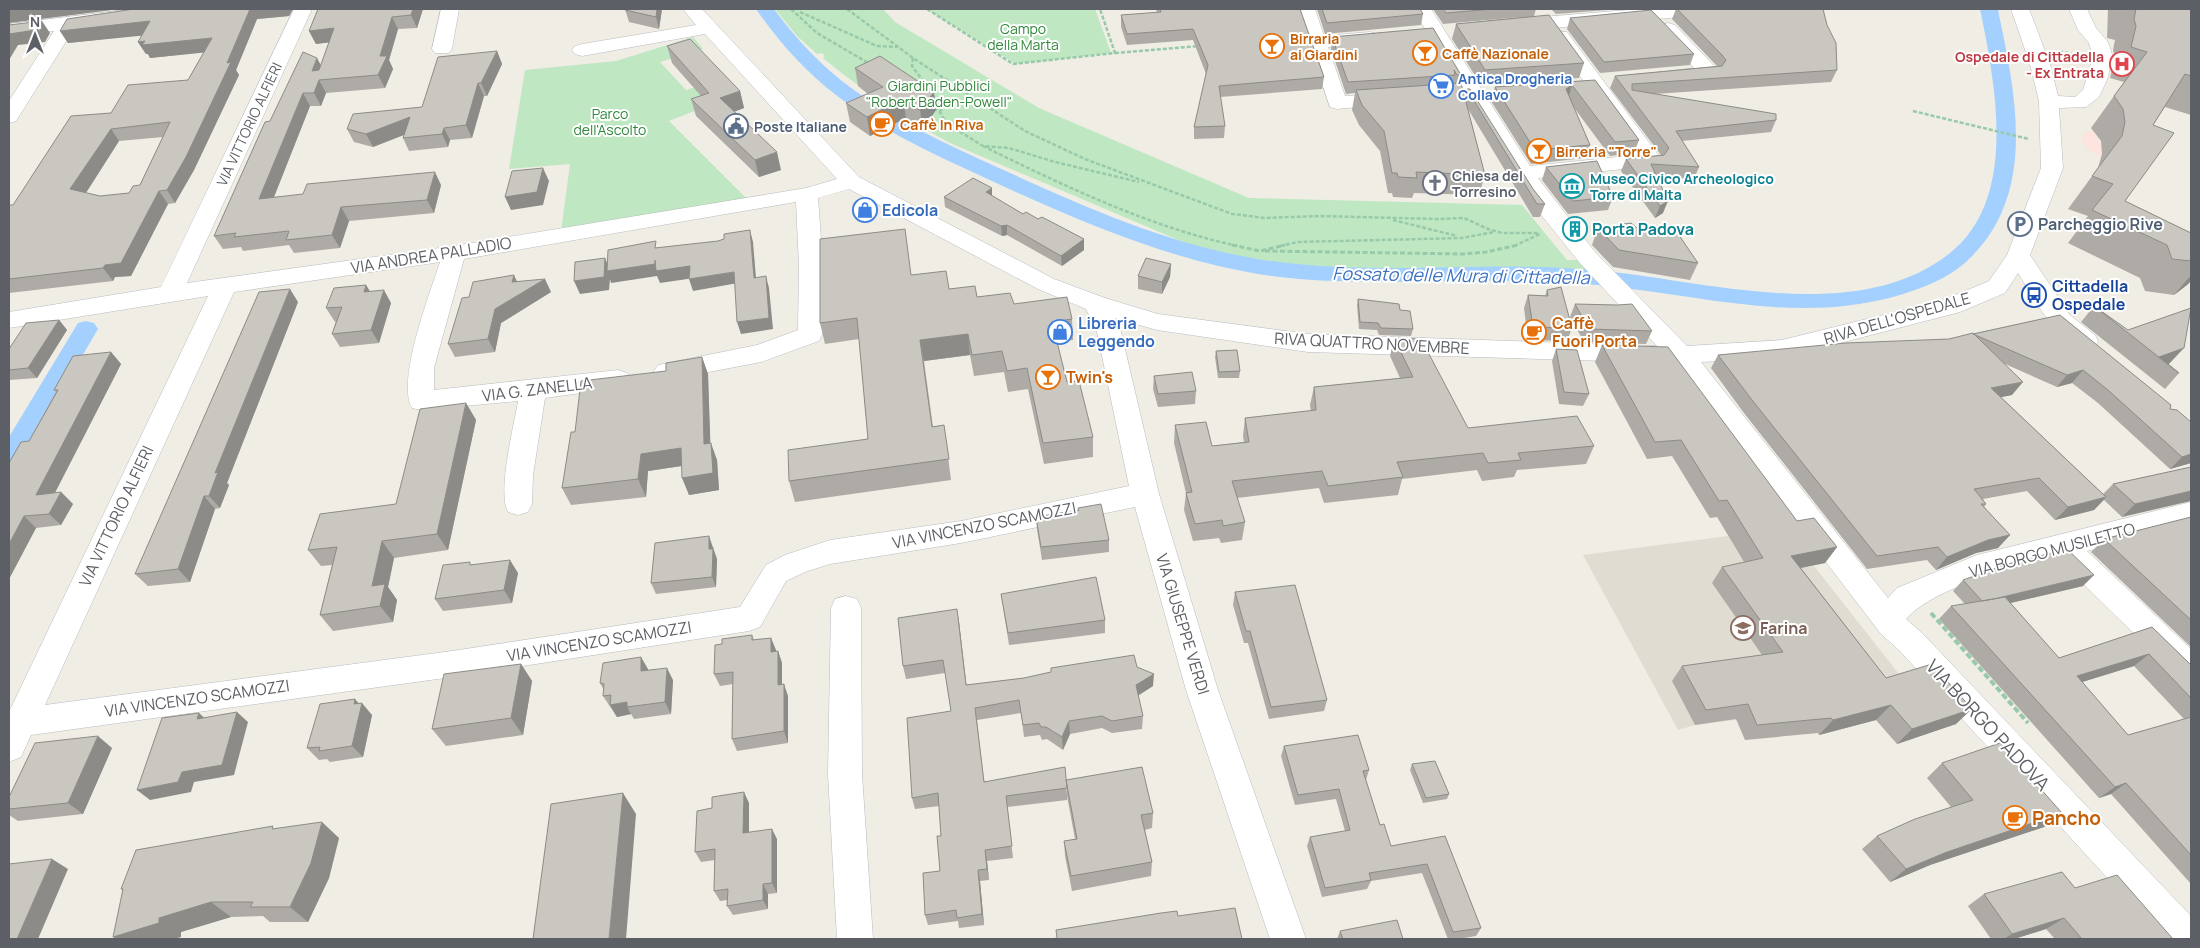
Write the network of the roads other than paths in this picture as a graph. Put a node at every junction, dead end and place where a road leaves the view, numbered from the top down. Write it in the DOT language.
graph roads {
  1 [pos="168,9"];
  2 [pos="303,9"];
  3 [pos="450,9"];
  4 [pos="692,9"];
  5 [pos="1306,9"];
  6 [pos="1422,9"];
  7 [pos="1703,9"];
  8 [pos="2020,9"];
  9 [pos="2078,9"];
  10 [pos="1651,11"];
  11 [pos="1545,15"];
  12 [pos="68,24"];
  13 [pos="1502,26"];
  14 [pos="709,28"];
  15 [pos="9,30"];
  16 [pos="1388,36"];
  17 [pos="1319,42"];
  18 [pos="442,49"];
  19 [pos="582,50"];
  20 [pos="1662,76"];
  21 [pos="1603,82"];
  22 [pos="1570,87"];
  23 [pos="1406,98"];
  24 [pos="2049,101"];
  25 [pos="9,117"];
  26 [pos="1522,173"];
  27 [pos="852,182"];
  28 [pos="807,194"];
  29 [pos="454,253"];
  30 [pos="2018,255"];
  31 [pos="225,285"];
  32 [pos="170,294"];
  33 [pos="1096,304"];
  34 [pos="9,320"];
  35 [pos="1681,355"];
  36 [pos="2107,358"];
  37 [pos="533,390"];
  38 [pos="1145,494"];
  39 [pos="518,504"];
  40 [pos="2191,512"];
  41 [pos="2063,546"];
  42 [pos="1848,569"];
  43 [pos="846,608"];
  44 [pos="1893,614"];
  45 [pos="1911,642"];
  46 [pos="2191,669"];
  47 [pos="15,734"];
  48 [pos="856,939"];
  49 [pos="1288,939"];
  50 [pos="2188,939"];
  1 -- 12 [label="street"];
  2 -- 32 [label="street, VIA VITTORIO ALFIERI"];
  3 -- 18 [label="street"];
  4 -- 14 [label="street, RIVA QUATTRO NOVEMBRE"];
  5 -- 17 [label="street"];
  6 -- 26 [label="street, VIA BORGO PADOVA"];
  7 -- 10 [label="street"];
  8 -- 24 [label="street, RIVA DELL'OSPEDALE"];
  9 -- 24 [label="street"];
  10 -- 11 [label="street"];
  10 -- 20 [label="street"];
  11 -- 13 [label="street"];
  11 -- 21 [label="street"];
  12 -- 15 [label="street"];
  12 -- 25 [label="street"];
  14 -- 19 [label="street"];
  14 -- 27 [label="street, RIVA QUATTRO NOVEMBRE"];
  16 -- 17 [label="street"];
  17 -- 23 [label="street"];
  21 -- 22 [label="street"];
  21 -- 26 [label="street"];
  24 -- 30 [label="street, RIVA DELL'OSPEDALE"];
  26 -- 35 [label="street, VIA BORGO PADOVA"];
  27 -- 28 [label="street, VIA ANDREA PALLADIO"];
  27 -- 33 [label="street, RIVA QUATTRO NOVEMBRE"];
  28 -- 29 [label="street, VIA ANDREA PALLADIO"];
  28 -- 37 [label="street, VIA G. ZANELLA"];
  29 -- 31 [label="street, VIA ANDREA PALLADIO"];
  29 -- 37 [label="street, VIA G. ZANELLA"];
  30 -- 35 [label="street, RIVA DELL'OSPEDALE"];
  30 -- 36 [label="street"];
  31 -- 32 [label="street, VIA ANDREA PALLADIO"];
  31 -- 47 [label="street, VIA VITTORIO ALFIERI"];
  32 -- 34 [label="street, VIA ANDREA PALLADIO"];
  33 -- 35 [label="street, RIVA QUATTRO NOVEMBRE"];
  33 -- 38 [label="street, VIA GIUSEPPE VERDI"];
  35 -- 42 [label="street, VIA BORGO PADOVA"];
  37 -- 39 [label="street"];
  38 -- 47 [label="street, VIA VINCENZO SCAMOZZI"];
  38 -- 49 [label="street, VIA GIUSEPPE VERDI"];
  40 -- 41 [label="street, VIA BORGO MUSILETTO"];
  41 -- 44 [label="street, VIA BORGO MUSILETTO"];
  41 -- 46 [label="street"];
  42 -- 44 [label="street, VIA BORGO PADOVA"];
  42 -- 45 [label="street, VIA BORGO PADOVA"];
  43 -- 48 [label="street"];
  44 -- 45 [label="street, VIA BORGO PADOVA"];
  45 -- 50 [label="street, VIA BORGO PADOVA"];
}
